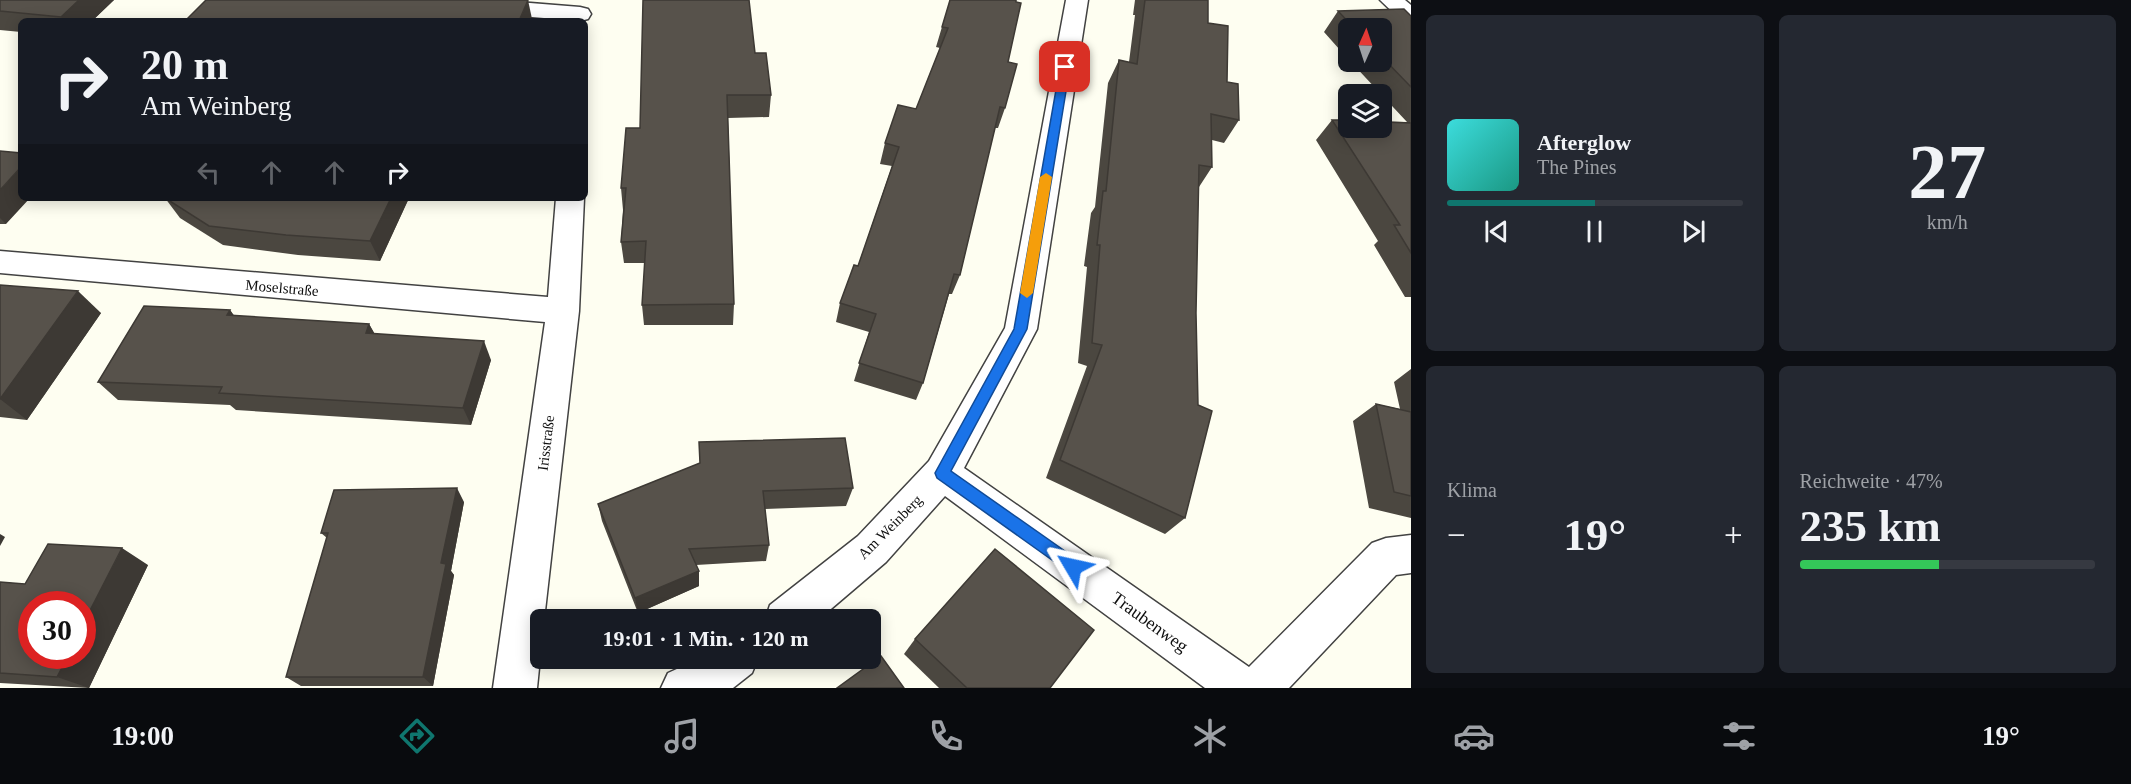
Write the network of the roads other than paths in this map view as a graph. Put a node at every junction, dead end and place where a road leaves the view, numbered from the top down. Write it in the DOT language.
graph roads {
  1 [pos="412,0"];
  2 [pos="1077,0"];
  3 [pos="1391,0"];
  4 [pos="583,12"];
  5 [pos="1411,17"];
  6 [pos="570,201"];
  7 [pos="0,262"];
  8 [pos="563,310"];
  9 [pos="942,473"];
  10 [pos="1411,555"];
  11 [pos="798,609"];
  12 [pos="724,669"];
  13 [pos="515,688"];
  14 [pos="683,688"];
  15 [pos="1241,688"];
  16 [pos="1259,688"];
  1 -- 4 [label="street"];
  2 -- 9 [label="street, Am Weinberg"];
  3 -- 5 [label="street"];
  6 -- 8 [label="street, Irisstraße"];
  7 -- 8 [label="street, Moselstraße"];
  8 -- 13 [label="street, Irisstraße"];
  9 -- 11 [label="street, Am Weinberg"];
  9 -- 15 [label="street, Traubenweg"];
  10 -- 16 [label="street"];
  12 -- 14 [label="street"];
}
